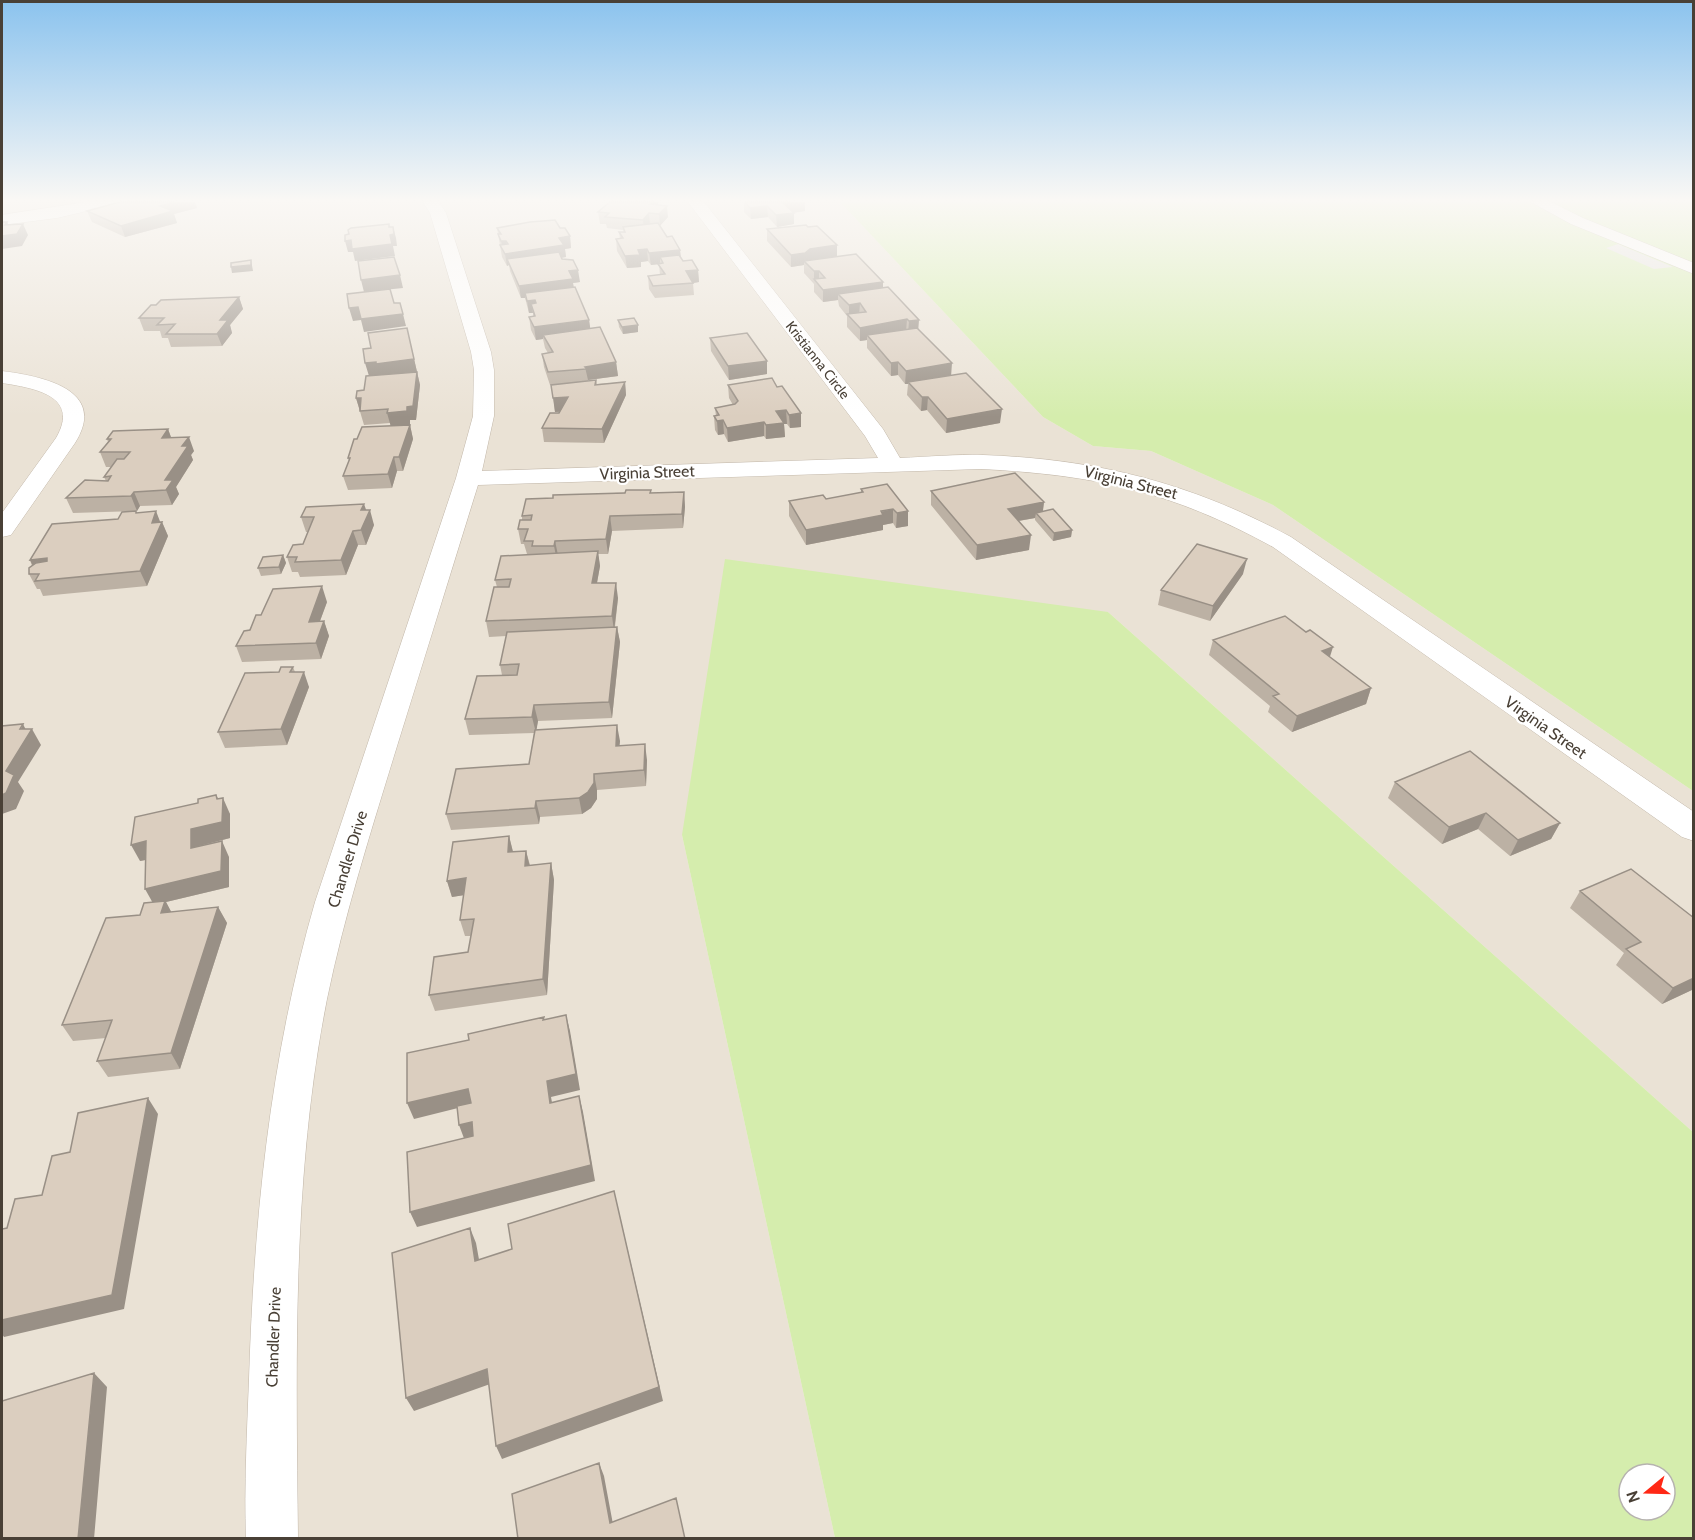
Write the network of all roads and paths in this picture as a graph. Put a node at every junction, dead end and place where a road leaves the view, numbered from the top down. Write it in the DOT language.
graph roads {
  1 [pos="456,274"];
  2 [pos="751,274"];
  3 [pos="2,377"];
  4 [pos="892,463"];
  5 [pos="468,478"];
  6 [pos="2,530"];
  7 [pos="1694,829"];
  8 [pos="272,1539"];
  1 -- 5 [label="street, Chandler Drive"];
  2 -- 4 [label="street, Kristianna Circle"];
  3 -- 6 [label="street"];
  4 -- 5 [label="street, Virginia Street"];
  4 -- 7 [label="street, Virginia Street"];
  5 -- 8 [label="street, Chandler Drive"];
}
